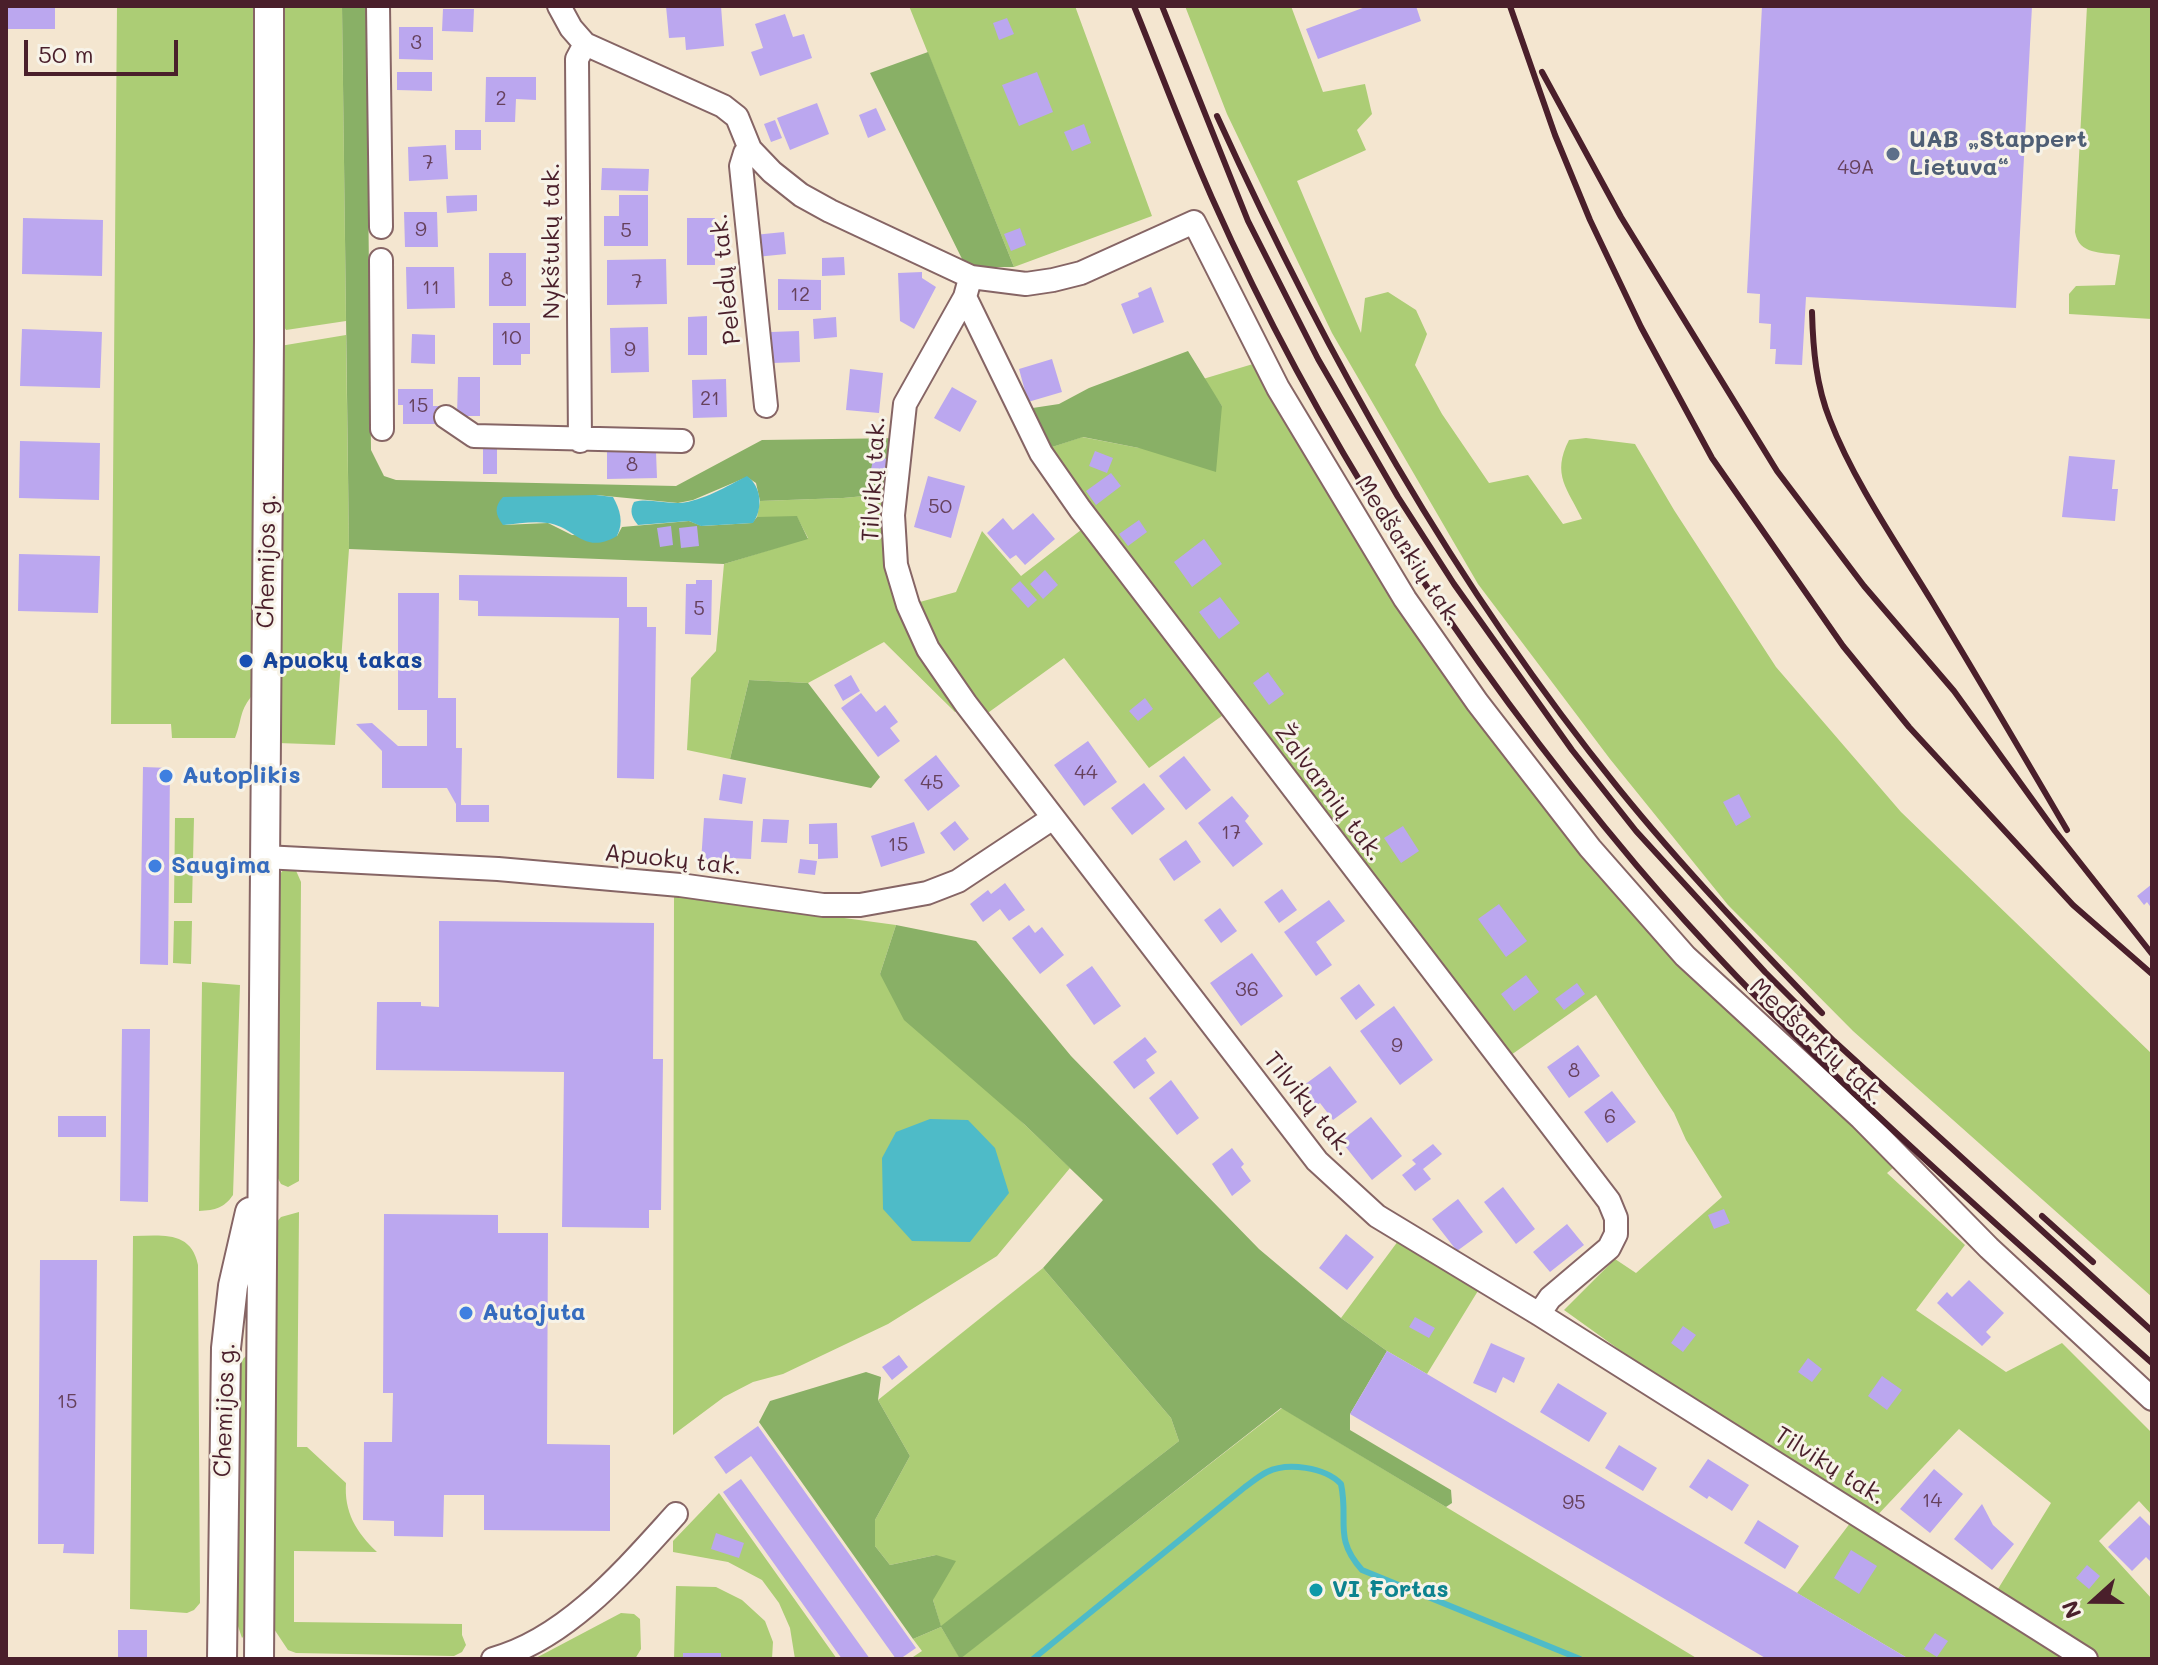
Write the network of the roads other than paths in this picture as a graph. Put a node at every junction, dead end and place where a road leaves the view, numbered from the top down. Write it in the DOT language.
graph roads {
  1 [pos="269,6"];
  2 [pos="378,6"];
  3 [pos="559,6"];
  4 [pos="585,44"];
  5 [pos="750,149"];
  6 [pos="381,227"];
  7 [pos="381,260"];
  8 [pos="968,287"];
  9 [pos="766,406"];
  10 [pos="446,417"];
  11 [pos="382,429"];
  12 [pos="580,441"];
  13 [pos="682,441"];
  14 [pos="1053,818"];
  15 [pos="264,857"];
  16 [pos="261,1165"];
  17 [pos="1539,1314"];
  18 [pos="2152,1399"];
  19 [pos="676,1514"];
  20 [pos="222,1659"];
  21 [pos="259,1659"];
  22 [pos="493,1659"];
  23 [pos="2086,1659"];
  1 -- 15 [label="main road, Chemijos g."];
  2 -- 6 [label="street"];
  3 -- 4 [label="street"];
  4 -- 5 [label="street, Medšarkių tak."];
  4 -- 12 [label="street, Nykštukų tak."];
  5 -- 8 [label="street, Medšarkių tak."];
  5 -- 9 [label="street, Pelėdų tak."];
  7 -- 11 [label="street"];
  8 -- 14 [label="street, Tilvikų tak."];
  8 -- 17 [label="street, Žalvarnių tak."];
  8 -- 18 [label="street, Medšarkių tak."];
  10 -- 12 [label="street"];
  12 -- 13 [label="street"];
  14 -- 15 [label="street, Apuokų tak."];
  14 -- 17 [label="street, Tilvikų tak."];
  15 -- 16 [label="main road, Chemijos g."];
  16 -- 20 [label="main road, Chemijos g."];
  16 -- 21 [label="main road, Chemijos g."];
  17 -- 23 [label="street, Tilvikų tak."];
  19 -- 22 [label="street"];
}
